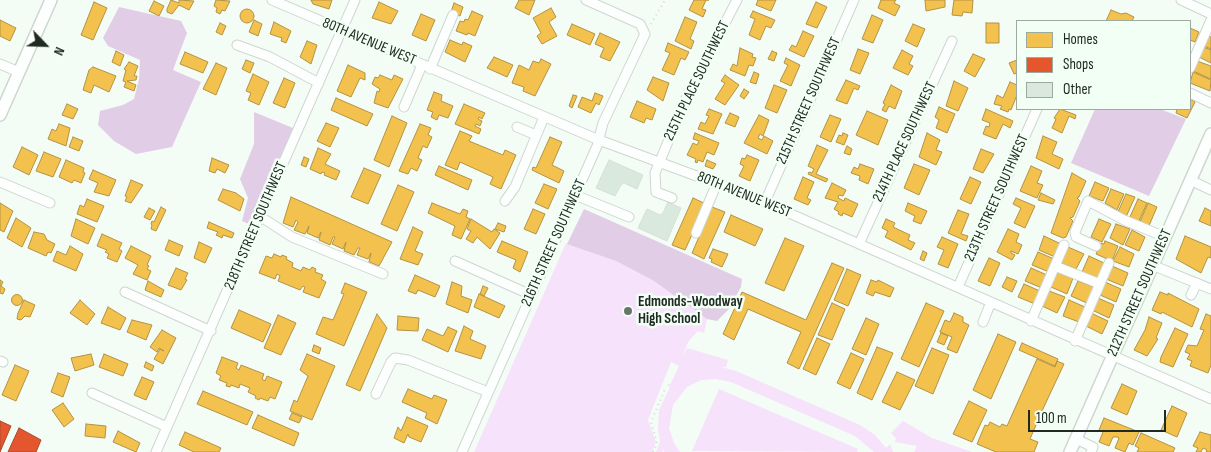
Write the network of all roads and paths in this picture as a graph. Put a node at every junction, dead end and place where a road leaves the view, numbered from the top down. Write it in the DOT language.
graph roads {
  1 [pos="51,0"];
  2 [pos="272,0"];
  3 [pos="355,0"];
  4 [pos="586,0"];
  5 [pos="665,0"];
  6 [pos="736,0"];
  7 [pos="854,0"];
  8 [pos="1181,0"];
  9 [pos="1202,4"];
  10 [pos="1211,14"];
  11 [pos="453,15"];
  12 [pos="1211,20"];
  13 [pos="342,31"];
  14 [pos="645,34"];
  15 [pos="952,41"];
  16 [pos="237,45"];
  17 [pos="0,64"];
  18 [pos="1191,66"];
  19 [pos="426,67"];
  20 [pos="19,72"];
  21 [pos="319,82"];
  22 [pos="1191,93"];
  23 [pos="1211,103"];
  24 [pos="404,107"];
  25 [pos="1037,110"];
  26 [pos="0,115"];
  27 [pos="544,117"];
  28 [pos="517,127"];
  29 [pos="1211,134"];
  30 [pos="536,135"];
  31 [pos="598,140"];
  32 [pos="1208,148"];
  33 [pos="659,162"];
  34 [pos="1190,180"];
  35 [pos="0,182"];
  36 [pos="717,183"];
  37 [pos="1211,190"];
  38 [pos="575,195"];
  39 [pos="672,198"];
  40 [pos="505,201"];
  41 [pos="764,202"];
  42 [pos="50,204"];
  43 [pos="260,217"];
  44 [pos="629,217"];
  45 [pos="696,233"];
  46 [pos="1165,237"];
  47 [pos="859,244"];
  48 [pos="1064,245"];
  49 [pos="1096,246"];
  50 [pos="455,261"];
  51 [pos="1109,263"];
  52 [pos="1152,265"];
  53 [pos="1055,266"];
  54 [pos="383,274"];
  55 [pos="1197,283"];
  56 [pos="1100,284"];
  57 [pos="958,287"];
  58 [pos="1211,289"];
  59 [pos="125,292"];
  60 [pos="531,295"];
  61 [pos="1191,295"];
  62 [pos="991,302"];
  63 [pos="1031,321"];
  64 [pos="983,322"];
  65 [pos="211,331"];
  66 [pos="1075,341"];
  67 [pos="1112,356"];
  68 [pos="665,389"];
  69 [pos="488,392"];
  70 [pos="92,393"];
  71 [pos="376,394"];
  72 [pos="1211,399"];
  73 [pos="167,427"];
  74 [pos="1076,439"];
  75 [pos="1092,449"];
  76 [pos="156,452"];
  77 [pos="462,452"];
  78 [pos="653,452"];
  79 [pos="1070,452"];
  1 -- 20 [label="main road"];
  2 -- 13 [label="street, 80TH AVENUE WEST"];
  3 -- 13 [label="street, 218TH STREET SOUTHWEST"];
  4 -- 14 [label="street"];
  5 -- 14 [label="path"];
  6 -- 33 [label="street, 215TH PLACE SOUTHWEST"];
  7 -- 41 [label="street, 215TH STREET SOUTHWEST"];
  8 -- 9 [label="street"];
  9 -- 10 [label="street"];
  11 -- 19 [label="street"];
  12 -- 18 [label="street"];
  13 -- 19 [label="street, 80TH AVENUE WEST"];
  13 -- 21 [label="street, 218TH STREET SOUTHWEST"];
  14 -- 31 [label="street, 216TH STREET SOUTHWEST"];
  15 -- 47 [label="street, 214TH PLACE SOUTHWEST"];
  16 -- 21 [label="street"];
  17 -- 20 [label="street"];
  19 -- 24 [label="street"];
  19 -- 27 [label="street, 80TH AVENUE WEST"];
  20 -- 26 [label="main road"];
  21 -- 43 [label="street, 218TH STREET SOUTHWEST"];
  22 -- 23 [label="street"];
  25 -- 57 [label="street, 213TH STREET SOUTHWEST"];
  27 -- 30 [label="street"];
  27 -- 31 [label="street, 80TH AVENUE WEST"];
  28 -- 30 [label="street"];
  29 -- 32 [label="main road, 212TH STREET SOUTHWEST"];
  30 -- 40 [label="street"];
  31 -- 33 [label="street, 80TH AVENUE WEST"];
  31 -- 38 [label="street, 216TH STREET SOUTHWEST"];
  32 -- 34 [label="main road, 212TH STREET SOUTHWEST"];
  33 -- 36 [label="street, 80TH AVENUE WEST"];
  33 -- 39 [label="street, 215TH PLACE SOUTHWEST"];
  34 -- 37 [label="street"];
  34 -- 46 [label="main road, 212TH STREET SOUTHWEST"];
  35 -- 42 [label="street"];
  36 -- 41 [label="street, 80TH AVENUE WEST"];
  36 -- 45 [label="street"];
  38 -- 44 [label="street"];
  38 -- 60 [label="street, 216TH STREET SOUTHWEST"];
  41 -- 47 [label="street, 80TH AVENUE WEST"];
  43 -- 54 [label="street"];
  43 -- 65 [label="street, 218TH STREET SOUTHWEST"];
  46 -- 49 [label="street"];
  46 -- 52 [label="main road, 212TH STREET SOUTHWEST"];
  47 -- 57 [label="street, 80TH AVENUE WEST"];
  48 -- 53 [label="street"];
  50 -- 60 [label="street"];
  51 -- 56 [label="street"];
  52 -- 55 [label="street"];
  52 -- 67 [label="main road, 212TH STREET SOUTHWEST"];
  53 -- 56 [label="street"];
  53 -- 63 [label="street"];
  55 -- 58 [label="street"];
  55 -- 61 [label="street"];
  56 -- 66 [label="street"];
  57 -- 62 [label="street, 80TH AVENUE WEST"];
  59 -- 65 [label="street"];
  60 -- 69 [label="street, 216TH STREET SOUTHWEST"];
  62 -- 63 [label="street, 80TH AVENUE WEST"];
  62 -- 64 [label="street"];
  63 -- 66 [label="street, 80TH AVENUE WEST"];
  65 -- 73 [label="street, 218TH STREET SOUTHWEST"];
  66 -- 67 [label="street, 80TH AVENUE WEST"];
  67 -- 72 [label="street, 80TH AVENUE WEST"];
  67 -- 74 [label="main road, 212TH STREET SOUTHWEST"];
  68 -- 78 [label="path"];
  69 -- 71 [label="street"];
  69 -- 77 [label="street, 216TH STREET SOUTHWEST"];
  70 -- 73 [label="street"];
  73 -- 76 [label="street, 218TH STREET SOUTHWEST"];
  74 -- 75 [label="street"];
  74 -- 79 [label="main road, 212TH STREET SOUTHWEST"];
}
